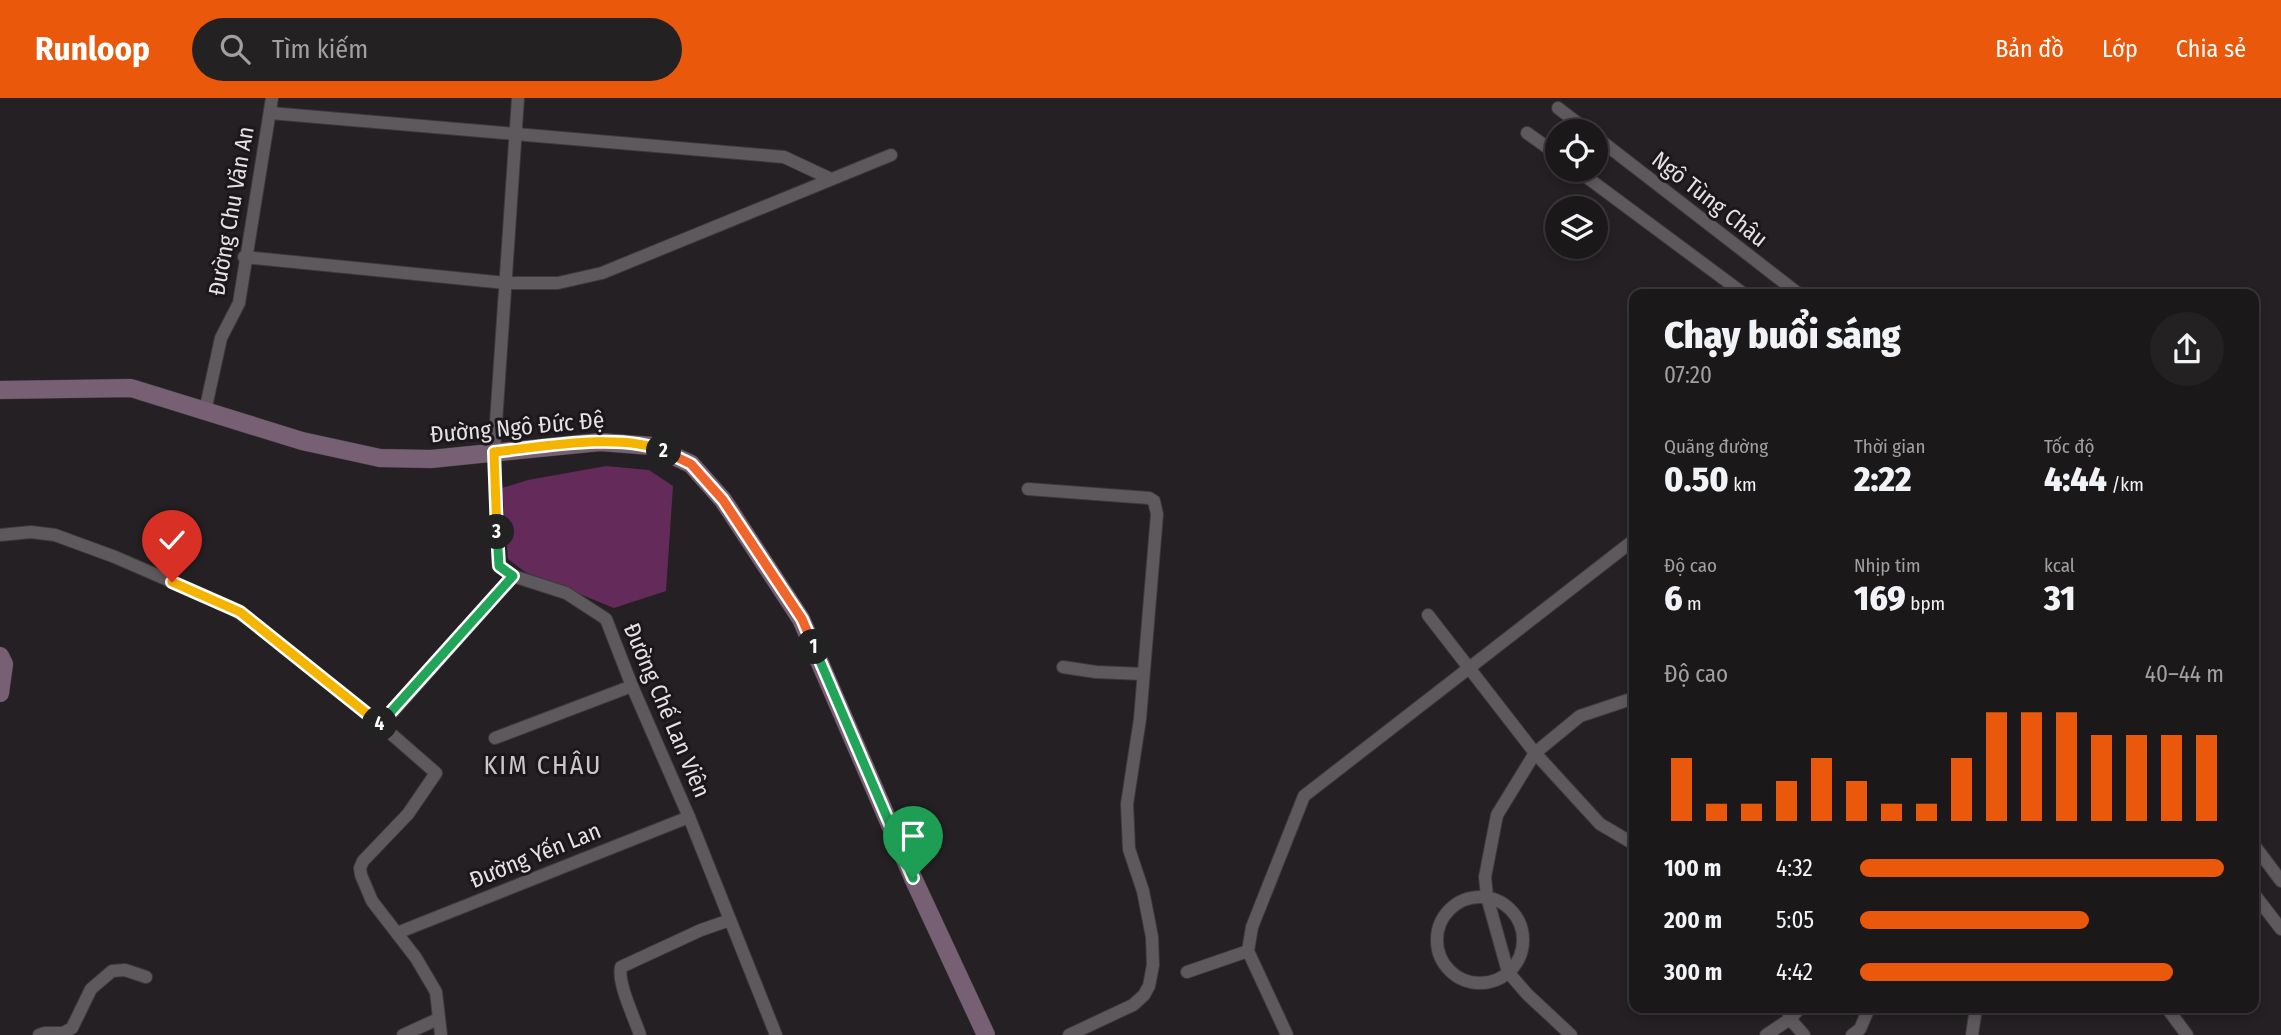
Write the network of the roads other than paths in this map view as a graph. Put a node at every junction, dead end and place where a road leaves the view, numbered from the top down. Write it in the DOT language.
graph roads {
  1 [pos="272,98"];
  2 [pos="518,98"];
  3 [pos="1558,108"];
  4 [pos="270,113"];
  5 [pos="1572,119"];
  6 [pos="1527,133"];
  7 [pos="516,134"];
  8 [pos="1545,146"];
  9 [pos="1608,147"];
  10 [pos="891,155"];
  11 [pos="831,179"];
  12 [pos="1593,182"];
  13 [pos="244,257"];
  14 [pos="506,284"];
  15 [pos="1737,289"];
  16 [pos="1792,289"];
  17 [pos="0,390"];
  18 [pos="205,411"];
  19 [pos="494,452"];
  20 [pos="1028,489"];
  21 [pos="0,535"];
  22 [pos="1629,544"];
  23 [pos="513,576"];
  24 [pos="1428,615"];
  25 [pos="0,656"];
  26 [pos="1063,667"];
  27 [pos="1469,668"];
  28 [pos="1143,674"];
  29 [pos="632,686"];
  30 [pos="0,693"];
  31 [pos="1629,700"];
  32 [pos="381,725"];
  33 [pos="495,738"];
  34 [pos="1535,753"];
  35 [pos="689,817"];
  36 [pos="1629,841"];
  37 [pos="2259,852"];
  38 [pos="2281,881"];
  39 [pos="1487,897"];
  40 [pos="2259,900"];
  41 [pos="730,920"];
  42 [pos="2281,929"];
  43 [pos="397,933"];
  44 [pos="1248,951"];
  45 [pos="1187,972"];
  46 [pos="1508,972"];
  47 [pos="146,977"];
  48 [pos="1868,1013"];
  49 [pos="1975,1013"];
  50 [pos="2171,1013"];
  51 [pos="1788,1014"];
  52 [pos="438,1019"];
  53 [pos="39,1035"];
  54 [pos="403,1035"];
  55 [pos="441,1035"];
  56 [pos="640,1035"];
  57 [pos="776,1035"];
  58 [pos="986,1035"];
  59 [pos="1069,1035"];
  60 [pos="1287,1035"];
  61 [pos="1571,1035"];
  62 [pos="1766,1035"];
  63 [pos="1804,1035"];
  64 [pos="1852,1035"];
  65 [pos="1972,1035"];
  66 [pos="2187,1035"];
  1 -- 4 [label="street, Đường Chu Văn An"];
  2 -- 7 [label="street"];
  3 -- 5 [label="street"];
  4 -- 7 [label="street"];
  4 -- 13 [label="street, Đường Chu Văn An"];
  6 -- 8 [label="street"];
  7 -- 11 [label="street"];
  7 -- 14 [label="street"];
  9 -- 16 [label="street, Ngô Tùng Châu"];
  10 -- 11 [label="street"];
  11 -- 14 [label="street"];
  12 -- 15 [label="street"];
  13 -- 14 [label="street"];
  13 -- 18 [label="street, Đường Chu Văn An"];
  14 -- 19 [label="street"];
  17 -- 18 [label="main road, Đường Ngô Đức Đệ"];
  18 -- 19 [label="main road, Đường Ngô Đức Đệ"];
  19 -- 23 [label="street"];
  19 -- 58 [label="main road, Đường Ngô Đức Đệ"];
  20 -- 28 [label="street"];
  21 -- 32 [label="street"];
  22 -- 27 [label="street"];
  23 -- 29 [label="street, Đường Chế Lan Viên"];
  23 -- 32 [label="street"];
  24 -- 27 [label="street"];
  25 -- 30 [label="main road"];
  26 -- 28 [label="street"];
  27 -- 34 [label="street"];
  27 -- 44 [label="street"];
  28 -- 59 [label="street"];
  29 -- 33 [label="street"];
  29 -- 35 [label="street, Đường Chế Lan Viên"];
  31 -- 34 [label="street"];
  32 -- 43 [label="street"];
  34 -- 36 [label="street"];
  34 -- 39 [label="street"];
  35 -- 41 [label="street, Đường Chế Lan Viên"];
  35 -- 43 [label="street, Đường Yến Lan"];
  37 -- 38 [label="street"];
  39 -- 46 [label="street"];
  39 -- 46 [label="street"];
  39 -- 46 [label="street"];
  40 -- 42 [label="street"];
  41 -- 56 [label="street"];
  41 -- 57 [label="street, Đường Chế Lan Viên"];
  43 -- 52 [label="street"];
  44 -- 45 [label="street"];
  44 -- 60 [label="street"];
  46 -- 61 [label="street"];
  47 -- 53 [label="street"];
  48 -- 64 [label="street"];
  49 -- 65 [label="street"];
  50 -- 66 [label="street"];
  51 -- 62 [label="street"];
  51 -- 63 [label="street"];
  52 -- 54 [label="street"];
  52 -- 55 [label="street"];
}
